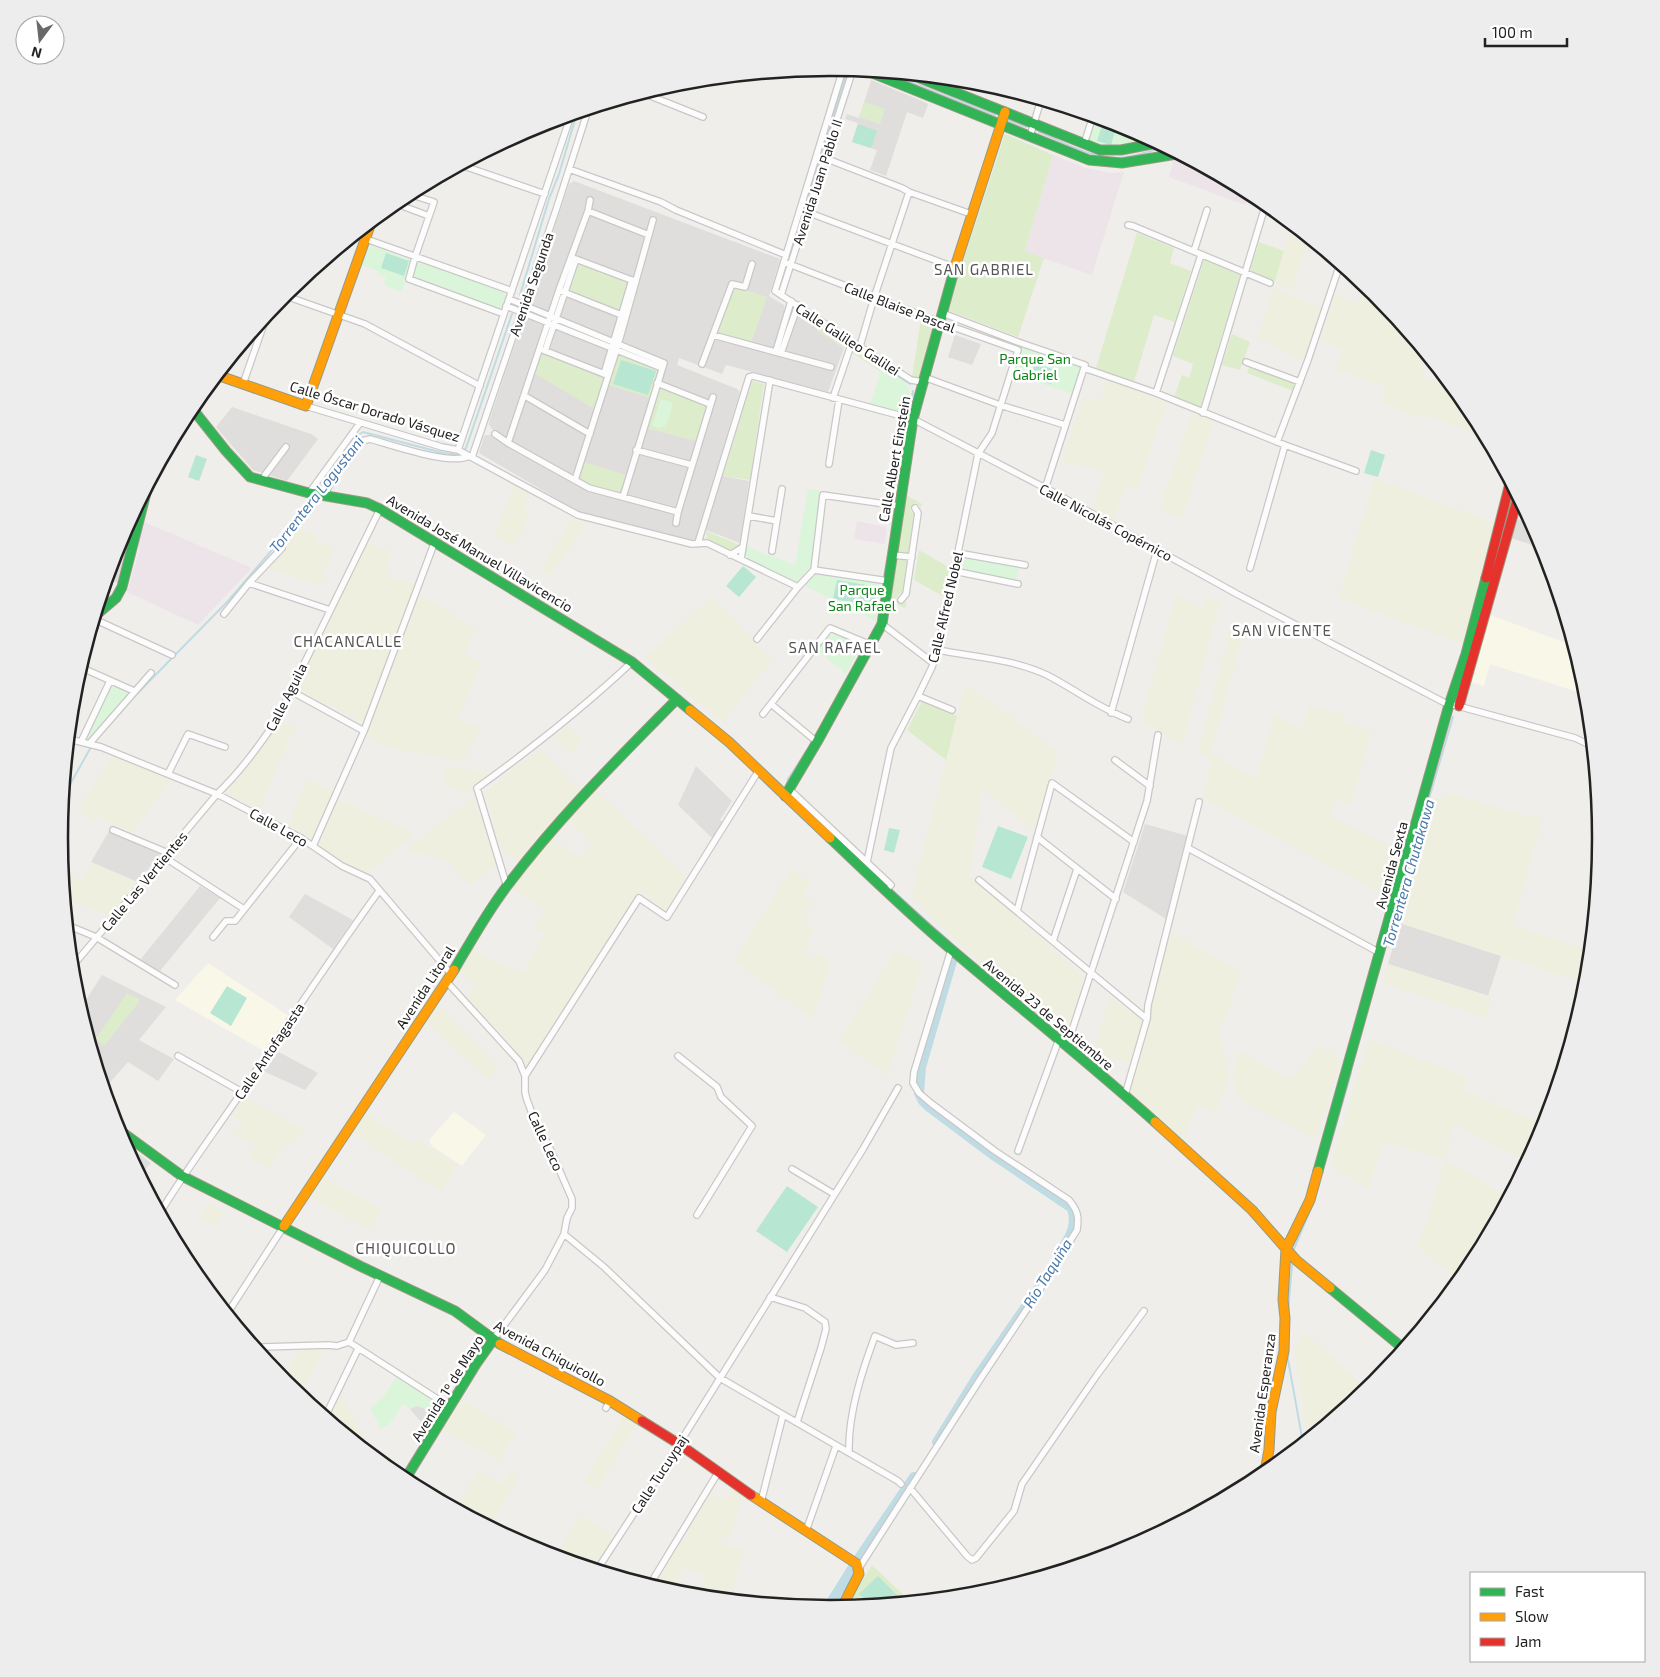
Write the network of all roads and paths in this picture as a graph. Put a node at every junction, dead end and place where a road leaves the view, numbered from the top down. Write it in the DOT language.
graph roads {
  1 [pos="841,76"];
  2 [pos="851,77"];
  3 [pos="886,79"];
  4 [pos="951,86"];
  5 [pos="654,97"];
  6 [pos="1039,106"];
  7 [pos="1005,112"];
  8 [pos="586,116"];
  9 [pos="703,117"];
  10 [pos="569,122"];
  11 [pos="1091,122"];
  12 [pos="1034,123"];
  13 [pos="1000,125"];
  14 [pos="1030,136"];
  15 [pos="1084,144"];
  16 [pos="1146,145"];
  17 [pos="817,156"];
  18 [pos="1168,156"];
  19 [pos="824,158"];
  20 [pos="469,168"];
  21 [pos="569,169"];
  22 [pos="909,192"];
  23 [pos="545,194"];
  24 [pos="419,197"];
  25 [pos="590,200"];
  26 [pos="406,205"];
  27 [pos="1207,210"];
  28 [pos="588,211"];
  29 [pos="806,212"];
  30 [pos="1263,212"];
  31 [pos="971,214"];
  32 [pos="429,216"];
  33 [pos="653,220"];
  34 [pos="1128,225"];
  35 [pos="367,233"];
  36 [pos="649,235"];
  37 [pos="361,238"];
  38 [pos="365,239"];
  39 [pos="892,244"];
  40 [pos="1194,252"];
  41 [pos="786,255"];
  42 [pos="1201,255"];
  43 [pos="415,256"];
  44 [pos="574,258"];
  45 [pos="784,262"];
  46 [pos="752,264"];
  47 [pos="791,266"];
  48 [pos="956,268"];
  49 [pos="1338,270"];
  50 [pos="1245,273"];
  51 [pos="634,281"];
  52 [pos="1270,283"];
  53 [pos="512,291"];
  54 [pos="562,291"];
  55 [pos="778,293"];
  56 [pos="874,298"];
  57 [pos="291,299"];
  58 [pos="509,300"];
  59 [pos="791,302"];
  60 [pos="506,306"];
  61 [pos="798,306"];
  62 [pos="522,308"];
  63 [pos="504,314"];
  64 [pos="338,315"];
  65 [pos="624,316"];
  66 [pos="940,318"];
  67 [pos="552,321"];
  68 [pos="261,332"];
  69 [pos="713,335"];
  70 [pos="615,346"];
  71 [pos="860,346"];
  72 [pos="850,348"];
  73 [pos="542,350"];
  74 [pos="1018,350"];
  75 [pos="778,352"];
  76 [pos="1246,362"];
  77 [pos="702,364"];
  78 [pos="1084,366"];
  79 [pos="831,367"];
  80 [pos="606,375"];
  81 [pos="222,378"];
  82 [pos="770,380"];
  83 [pos="923,380"];
  84 [pos="1300,382"];
  85 [pos="657,383"];
  86 [pos="242,384"];
  87 [pos="480,386"];
  88 [pos="1156,394"];
  89 [pos="525,396"];
  90 [pos="713,397"];
  91 [pos="836,399"];
  92 [pos="710,404"];
  93 [pos="1000,405"];
  94 [pos="306,406"];
  95 [pos="1202,413"];
  96 [pos="197,414"];
  97 [pos="913,419"];
  98 [pos="360,423"];
  99 [pos="1065,425"];
  100 [pos="495,434"];
  101 [pos="590,434"];
  102 [pos="1277,442"];
  103 [pos="508,443"];
  104 [pos="1285,445"];
  105 [pos="286,447"];
  106 [pos="636,450"];
  107 [pos="465,454"];
  108 [pos="978,454"];
  109 [pos="829,464"];
  110 [pos="692,465"];
  111 [pos="1356,471"];
  112 [pos="575,480"];
  113 [pos="263,481"];
  114 [pos="782,489"];
  115 [pos="1045,489"];
  116 [pos="1508,490"];
  117 [pos="317,495"];
  118 [pos="622,497"];
  119 [pos="1516,504"];
  120 [pos="899,506"];
  121 [pos="915,508"];
  122 [pos="380,509"];
  123 [pos="141,512"];
  124 [pos="678,512"];
  125 [pos="749,516"];
  126 [pos="777,521"];
  127 [pos="676,523"];
  128 [pos="435,541"];
  129 [pos="698,544"];
  130 [pos="743,547"];
  131 [pos="282,548"];
  132 [pos="1157,550"];
  133 [pos="772,552"];
  134 [pos="958,553"];
  135 [pos="730,555"];
  136 [pos="892,555"];
  137 [pos="912,558"];
  138 [pos="741,559"];
  139 [pos="1025,565"];
  140 [pos="1250,568"];
  141 [pos="814,570"];
  142 [pos="954,571"];
  143 [pos="888,582"];
  144 [pos="249,583"];
  145 [pos="1018,584"];
  146 [pos="798,587"];
  147 [pos="901,600"];
  148 [pos="1481,608"];
  149 [pos="103,609"];
  150 [pos="330,610"];
  151 [pos="224,614"];
  152 [pos="99,621"];
  153 [pos="882,624"];
  154 [pos="757,639"];
  155 [pos="871,645"];
  156 [pos="938,650"];
  157 [pos="172,655"];
  158 [pos="632,662"];
  159 [pos="934,663"];
  160 [pos="86,670"];
  161 [pos="151,673"];
  162 [pos="110,681"];
  163 [pos="134,691"];
  164 [pos="291,691"];
  165 [pos="918,696"];
  166 [pos="677,699"];
  167 [pos="771,704"];
  168 [pos="1454,705"];
  169 [pos="952,710"];
  170 [pos="1111,713"];
  171 [pos="763,714"];
  172 [pos="1128,719"];
  173 [pos="364,731"];
  174 [pos="1158,735"];
  175 [pos="74,740"];
  176 [pos="81,742"];
  177 [pos="818,742"];
  178 [pos="1586,743"];
  179 [pos="89,744"];
  180 [pos="225,747"];
  181 [pos="1116,760"];
  182 [pos="759,770"];
  183 [pos="168,774"];
  184 [pos="1150,786"];
  185 [pos="787,792"];
  186 [pos="217,794"];
  187 [pos="1200,802"];
  188 [pos="113,830"];
  189 [pos="1036,837"];
  190 [pos="301,838"];
  191 [pos="1134,842"];
  192 [pos="313,846"];
  193 [pos="1188,848"];
  194 [pos="166,855"];
  195 [pos="867,862"];
  196 [pos="1077,869"];
  197 [pos="980,880"];
  198 [pos="507,887"];
  199 [pos="888,888"];
  200 [pos="379,891"];
  201 [pos="1116,898"];
  202 [pos="244,909"];
  203 [pos="1017,911"];
  204 [pos="73,927"];
  205 [pos="96,937"];
  206 [pos="213,937"];
  207 [pos="1053,941"];
  208 [pos="951,950"];
  209 [pos="1380,953"];
  210 [pos="78,961"];
  211 [pos="1092,973"];
  212 [pos="451,974"];
  213 [pos="446,982"];
  214 [pos="175,985"];
  215 [pos="1146,1019"];
  216 [pos="1059,1040"];
  217 [pos="1068,1046"];
  218 [pos="178,1056"];
  219 [pos="678,1056"];
  220 [pos="525,1076"];
  221 [pos="898,1088"];
  222 [pos="242,1092"];
  223 [pos="1125,1096"];
  224 [pos="129,1137"];
  225 [pos="1018,1150"];
  226 [pos="792,1169"];
  227 [pos="182,1176"];
  228 [pos="834,1194"];
  229 [pos="163,1208"];
  230 [pos="572,1208"];
  231 [pos="697,1215"];
  232 [pos="284,1226"];
  233 [pos="564,1234"];
  234 [pos="1290,1255"];
  235 [pos="380,1276"];
  236 [pos="770,1297"];
  237 [pos="230,1309"];
  238 [pos="1144,1311"];
  239 [pos="493,1340"];
  240 [pos="349,1342"];
  241 [pos="913,1343"];
  242 [pos="1399,1345"];
  243 [pos="262,1347"];
  244 [pos="358,1349"];
  245 [pos="720,1378"];
  246 [pos="450,1408"];
  247 [pos="327,1412"];
  248 [pos="783,1415"];
  249 [pos="796,1422"];
  250 [pos="679,1444"];
  251 [pos="836,1446"];
  252 [pos="848,1452"];
  253 [pos="1267,1463"];
  254 [pos="719,1471"];
  255 [pos="409,1474"];
  256 [pos="901,1484"];
  257 [pos="910,1488"];
  258 [pos="761,1502"];
  259 [pos="806,1532"];
  260 [pos="855,1564"];
  261 [pos="600,1565"];
  262 [pos="653,1580"];
  263 [pos="846,1600"];
  1 -- 17 [label="street, Avenida Juan Pablo II"];
  2 -- 19 [label="street, Avenida Juan Pablo II"];
  3 -- 13 [label="main road"];
  4 -- 7 [label="main road"];
  5 -- 9 [label="street"];
  6 -- 12 [label="street"];
  7 -- 12 [label="main road"];
  7 -- 13 [label="main road, Calle Albert Einstein"];
  8 -- 21 [label="street, Avenida Segunda"];
  10 -- 23 [label="street, Avenida Segunda"];
  11 -- 15 [label="street"];
  12 -- 14 [label="street"];
  12 -- 15 [label="main road"];
  13 -- 14 [label="main road"];
  13 -- 31 [label="main road, Calle Albert Einstein"];
  14 -- 18 [label="main road"];
  15 -- 16 [label="main road"];
  17 -- 19 [label="street"];
  17 -- 41 [label="street, Avenida Juan Pablo II"];
  19 -- 22 [label="street"];
  19 -- 29 [label="street, Avenida Juan Pablo II"];
  20 -- 23 [label="street"];
  21 -- 41 [label="street"];
  21 -- 62 [label="street, Avenida Segunda"];
  22 -- 31 [label="street"];
  22 -- 39 [label="street"];
  23 -- 53 [label="street, Avenida Segunda"];
  24 -- 32 [label="street"];
  25 -- 28 [label="street"];
  26 -- 32 [label="street"];
  27 -- 40 [label="street"];
  28 -- 36 [label="street"];
  28 -- 44 [label="street"];
  29 -- 39 [label="street"];
  29 -- 47 [label="street, Avenida Juan Pablo II"];
  30 -- 50 [label="street"];
  31 -- 48 [label="main road, Calle Albert Einstein"];
  32 -- 43 [label="street"];
  33 -- 36 [label="street"];
  34 -- 40 [label="street"];
  35 -- 38 [label="main road"];
  36 -- 51 [label="street"];
  37 -- 38 [label="street"];
  38 -- 43 [label="street"];
  38 -- 64 [label="main road"];
  39 -- 48 [label="street"];
  39 -- 56 [label="street"];
  40 -- 42 [label="street"];
  41 -- 45 [label="street, Avenida Juan Pablo II"];
  42 -- 50 [label="street"];
  42 -- 88 [label="street"];
  43 -- 53 [label="street"];
  43 -- 63 [label="street"];
  44 -- 51 [label="street"];
  44 -- 54 [label="street"];
  45 -- 47 [label="street, Calle Blaise Pascal"];
  45 -- 55 [label="street, Avenida Juan Pablo II"];
  46 -- 69 [label="street"];
  47 -- 55 [label="street, Avenida Juan Pablo II"];
  47 -- 56 [label="street, Calle Blaise Pascal"];
  48 -- 66 [label="main road, Calle Albert Einstein"];
  49 -- 84 [label="street"];
  50 -- 52 [label="street"];
  50 -- 95 [label="street"];
  51 -- 65 [label="street"];
  53 -- 58 [label="street, Avenida Segunda"];
  54 -- 65 [label="street"];
  54 -- 67 [label="street"];
  55 -- 59 [label="street, Calle Galileo Galilei"];
  56 -- 66 [label="street, Calle Blaise Pascal"];
  56 -- 71 [label="street"];
  57 -- 64 [label="street"];
  58 -- 60 [label="street, Avenida Segunda"];
  58 -- 62 [label="street"];
  59 -- 61 [label="street, Calle Galileo Galilei"];
  59 -- 75 [label="street"];
  60 -- 62 [label="street"];
  60 -- 63 [label="street, Avenida Segunda"];
  61 -- 71 [label="street, Calle Galileo Galilei"];
  61 -- 75 [label="street"];
  62 -- 67 [label="street"];
  62 -- 107 [label="street, Avenida Segunda"];
  63 -- 87 [label="street, Avenida Segunda"];
  64 -- 87 [label="street"];
  64 -- 94 [label="main road"];
  65 -- 70 [label="street"];
  66 -- 74 [label="street, Calle Blaise Pascal"];
  66 -- 78 [label="street, Calle Blaise Pascal"];
  66 -- 83 [label="main road, Calle Albert Einstein"];
  67 -- 70 [label="street"];
  67 -- 73 [label="street"];
  68 -- 86 [label="street"];
  69 -- 75 [label="street"];
  69 -- 77 [label="street"];
  70 -- 80 [label="street"];
  70 -- 85 [label="street"];
  71 -- 83 [label="street, Calle Galileo Galilei"];
  72 -- 91 [label="street"];
  73 -- 80 [label="street"];
  73 -- 89 [label="street"];
  74 -- 93 [label="street, Calle Alfred Nobel"];
  75 -- 79 [label="street"];
  76 -- 84 [label="street"];
  78 -- 88 [label="street, Calle Blaise Pascal"];
  78 -- 99 [label="street"];
  80 -- 101 [label="street"];
  81 -- 86 [label="main road, Calle Óscar Dorado Vásquez"];
  82 -- 91 [label="street, Calle Nicolás Copérnico"];
  82 -- 125 [label="street"];
  82 -- 129 [label="street, Calle Nicolás Copérnico"];
  83 -- 93 [label="street, Calle Galileo Galilei"];
  83 -- 97 [label="main road, Calle Albert Einstein"];
  84 -- 102 [label="street"];
  85 -- 92 [label="street"];
  85 -- 106 [label="street"];
  86 -- 94 [label="main road, Calle Óscar Dorado Vásquez"];
  87 -- 107 [label="street, Avenida Segunda"];
  88 -- 95 [label="street, Calle Blaise Pascal"];
  89 -- 101 [label="street"];
  89 -- 103 [label="street"];
  90 -- 92 [label="street"];
  91 -- 97 [label="street, Calle Nicolás Copérnico"];
  91 -- 109 [label="street"];
  92 -- 110 [label="street"];
  93 -- 99 [label="street, Calle Galileo Galilei"];
  93 -- 108 [label="street, Calle Alfred Nobel"];
  94 -- 98 [label="street, Calle Óscar Dorado Vásquez"];
  95 -- 102 [label="street, Calle Blaise Pascal"];
  96 -- 113 [label="main road, Avenida José Manuel Villavicencio"];
  97 -- 108 [label="street, Calle Nicolás Copérnico"];
  97 -- 120 [label="main road, Calle Albert Einstein"];
  98 -- 107 [label="street, Calle Óscar Dorado Vásquez"];
  98 -- 117 [label="street"];
  99 -- 115 [label="street"];
  100 -- 103 [label="street"];
  101 -- 112 [label="street"];
  102 -- 104 [label="street, Calle Blaise Pascal"];
  103 -- 112 [label="street"];
  104 -- 111 [label="street, Calle Blaise Pascal"];
  104 -- 140 [label="street"];
  105 -- 113 [label="street"];
  106 -- 110 [label="street"];
  106 -- 118 [label="street"];
  107 -- 117 [label="street"];
  107 -- 129 [label="street, Calle Óscar Dorado Vásquez"];
  108 -- 115 [label="street, Calle Nicolás Copérnico"];
  108 -- 134 [label="street, Calle Alfred Nobel"];
  110 -- 124 [label="street"];
  112 -- 118 [label="street"];
  113 -- 117 [label="main road, Avenida José Manuel Villavicencio"];
  114 -- 126 [label="street"];
  115 -- 132 [label="street, Calle Nicolás Copérnico"];
  116 -- 148 [label="main road, Avenida Sexta"];
  117 -- 122 [label="main road, Avenida José Manuel Villavicencio"];
  118 -- 124 [label="street"];
  119 -- 148 [label="main road, Avenida Sexta"];
  120 -- 136 [label="main road, Calle Albert Einstein"];
  120 -- 141 [label="street"];
  121 -- 137 [label="street"];
  122 -- 128 [label="main road, Avenida José Manuel Villavicencio"];
  122 -- 150 [label="street, Calle Aguila"];
  123 -- 149 [label="main road"];
  124 -- 127 [label="street"];
  125 -- 126 [label="street"];
  125 -- 130 [label="street"];
  126 -- 133 [label="street"];
  128 -- 158 [label="main road, Avenida José Manuel Villavicencio"];
  128 -- 173 [label="street"];
  129 -- 135 [label="street, Calle Óscar Dorado Vásquez"];
  130 -- 135 [label="street"];
  130 -- 138 [label="street"];
  131 -- 144 [label="street"];
  132 -- 168 [label="street, Calle Nicolás Copérnico"];
  132 -- 170 [label="street"];
  134 -- 139 [label="street"];
  134 -- 142 [label="street, Calle Alfred Nobel"];
  135 -- 138 [label="street, Calle Óscar Dorado Vásquez"];
  136 -- 137 [label="street"];
  136 -- 143 [label="main road, Calle Albert Einstein"];
  137 -- 147 [label="street"];
  138 -- 146 [label="street, Calle Óscar Dorado Vásquez"];
  141 -- 143 [label="street"];
  141 -- 146 [label="street"];
  142 -- 145 [label="street"];
  142 -- 156 [label="street, Calle Alfred Nobel"];
  143 -- 153 [label="main road, Calle Albert Einstein"];
  144 -- 150 [label="street"];
  144 -- 151 [label="street"];
  146 -- 154 [label="street"];
  148 -- 168 [label="main road, Avenida Sexta"];
  150 -- 164 [label="street, Calle Aguila"];
  152 -- 157 [label="street"];
  153 -- 155 [label="main road, Calle Albert Einstein"];
  153 -- 159 [label="street"];
  155 -- 167 [label="street"];
  155 -- 177 [label="main road, Calle Albert Einstein"];
  156 -- 159 [label="street, Calle Alfred Nobel"];
  156 -- 170 [label="street"];
  158 -- 166 [label="main road, Avenida José Manuel Villavicencio"];
  158 -- 198 [label="street"];
  159 -- 165 [label="street, Calle Alfred Nobel"];
  160 -- 162 [label="street"];
  161 -- 163 [label="street"];
  162 -- 163 [label="street"];
  162 -- 176 [label="street"];
  163 -- 179 [label="street"];
  164 -- 173 [label="street"];
  164 -- 186 [label="street, Calle Aguila"];
  165 -- 169 [label="street"];
  165 -- 195 [label="street, Calle Alfred Nobel"];
  166 -- 182 [label="main road, Avenida 23 de Septiembre"];
  166 -- 198 [label="main road, Avenida Litoral"];
  167 -- 171 [label="street"];
  167 -- 177 [label="street"];
  168 -- 178 [label="street, Calle Nicolás Copérnico"];
  168 -- 209 [label="main road, Avenida Sexta"];
  170 -- 172 [label="street"];
  173 -- 192 [label="street"];
  174 -- 184 [label="street"];
  175 -- 176 [label="street, Calle Leco"];
  176 -- 179 [label="street, Calle Leco"];
  177 -- 185 [label="main road, Calle Albert Einstein"];
  179 -- 183 [label="street, Calle Leco"];
  180 -- 183 [label="street"];
  181 -- 184 [label="street"];
  182 -- 185 [label="main road, Avenida 23 de Septiembre"];
  182 -- 220 [label="street"];
  183 -- 186 [label="street, Calle Leco"];
  184 -- 191 [label="street"];
  185 -- 195 [label="street"];
  185 -- 199 [label="main road, Avenida 23 de Septiembre"];
  186 -- 190 [label="street, Calle Leco"];
  186 -- 194 [label="street, Calle Las Vertientes"];
  187 -- 193 [label="street"];
  188 -- 194 [label="street"];
  189 -- 191 [label="street"];
  189 -- 196 [label="street"];
  189 -- 203 [label="street"];
  190 -- 192 [label="street, Calle Leco"];
  190 -- 202 [label="street"];
  191 -- 201 [label="street"];
  192 -- 200 [label="street, Calle Leco"];
  193 -- 209 [label="street"];
  193 -- 215 [label="street"];
  194 -- 202 [label="street"];
  194 -- 205 [label="street, Calle Las Vertientes"];
  195 -- 199 [label="street"];
  196 -- 201 [label="street"];
  196 -- 207 [label="street"];
  197 -- 203 [label="street"];
  198 -- 212 [label="main road, Avenida Litoral"];
  199 -- 208 [label="main road, Avenida 23 de Septiembre"];
  200 -- 212 [label="street, Calle Leco"];
  200 -- 222 [label="street, Calle Antofagasta"];
  201 -- 211 [label="street"];
  202 -- 206 [label="street"];
  203 -- 207 [label="street"];
  204 -- 205 [label="street"];
  205 -- 210 [label="street, Calle Las Vertientes"];
  205 -- 214 [label="street"];
  207 -- 211 [label="street"];
  208 -- 216 [label="main road, Avenida 23 de Septiembre"];
  208 -- 257 [label="street"];
  209 -- 234 [label="main road, Avenida Sexta"];
  211 -- 215 [label="street"];
  211 -- 217 [label="street"];
  212 -- 213 [label="main road, Avenida Litoral"];
  213 -- 220 [label="street, Calle Leco"];
  213 -- 232 [label="main road, Avenida Litoral"];
  215 -- 223 [label="street"];
  216 -- 217 [label="main road, Avenida 23 de Septiembre"];
  216 -- 225 [label="street"];
  217 -- 223 [label="main road, Avenida 23 de Septiembre"];
  218 -- 222 [label="street"];
  219 -- 231 [label="street"];
  220 -- 230 [label="street, Calle Leco"];
  221 -- 228 [label="street, Calle Tucuypaj"];
  222 -- 227 [label="street, Calle Antofagasta"];
  223 -- 234 [label="main road, Avenida 23 de Septiembre"];
  224 -- 227 [label="main road, Avenida Chiquicollo"];
  226 -- 228 [label="street"];
  227 -- 229 [label="street, Calle Antofagasta"];
  227 -- 232 [label="main road, Avenida Chiquicollo"];
  228 -- 236 [label="street, Calle Tucuypaj"];
  230 -- 233 [label="street, Avenida 1º de Mayo"];
  232 -- 235 [label="main road, Avenida Chiquicollo"];
  232 -- 237 [label="street, Avenida Litoral"];
  233 -- 239 [label="street, Avenida 1º de Mayo"];
  233 -- 245 [label="street"];
  234 -- 242 [label="main road, Avenida 23 de Septiembre"];
  234 -- 253 [label="main road, Avenida Esperanza"];
  235 -- 239 [label="main road, Avenida Chiquicollo"];
  235 -- 240 [label="street"];
  236 -- 245 [label="street, Calle Tucuypaj"];
  236 -- 249 [label="street"];
  238 -- 257 [label="street"];
  239 -- 246 [label="main road, Avenida 1º de Mayo"];
  239 -- 250 [label="main road, Avenida Chiquicollo"];
  240 -- 243 [label="street"];
  240 -- 244 [label="street"];
  241 -- 252 [label="street"];
  244 -- 246 [label="street"];
  244 -- 247 [label="street"];
  245 -- 248 [label="street"];
  245 -- 250 [label="street, Calle Tucuypaj"];
  246 -- 255 [label="main road, Avenida 1º de Mayo"];
  248 -- 249 [label="street"];
  248 -- 258 [label="street"];
  249 -- 251 [label="street"];
  250 -- 254 [label="main road, Avenida Chiquicollo"];
  250 -- 261 [label="street, Calle Tucuypaj"];
  251 -- 252 [label="street"];
  251 -- 259 [label="street"];
  252 -- 256 [label="street"];
  254 -- 258 [label="main road, Avenida Chiquicollo"];
  254 -- 262 [label="street"];
  257 -- 260 [label="street"];
  258 -- 259 [label="main road, Avenida Chiquicollo"];
  259 -- 260 [label="main road, Avenida Chiquicollo"];
  260 -- 263 [label="main road"];
}
